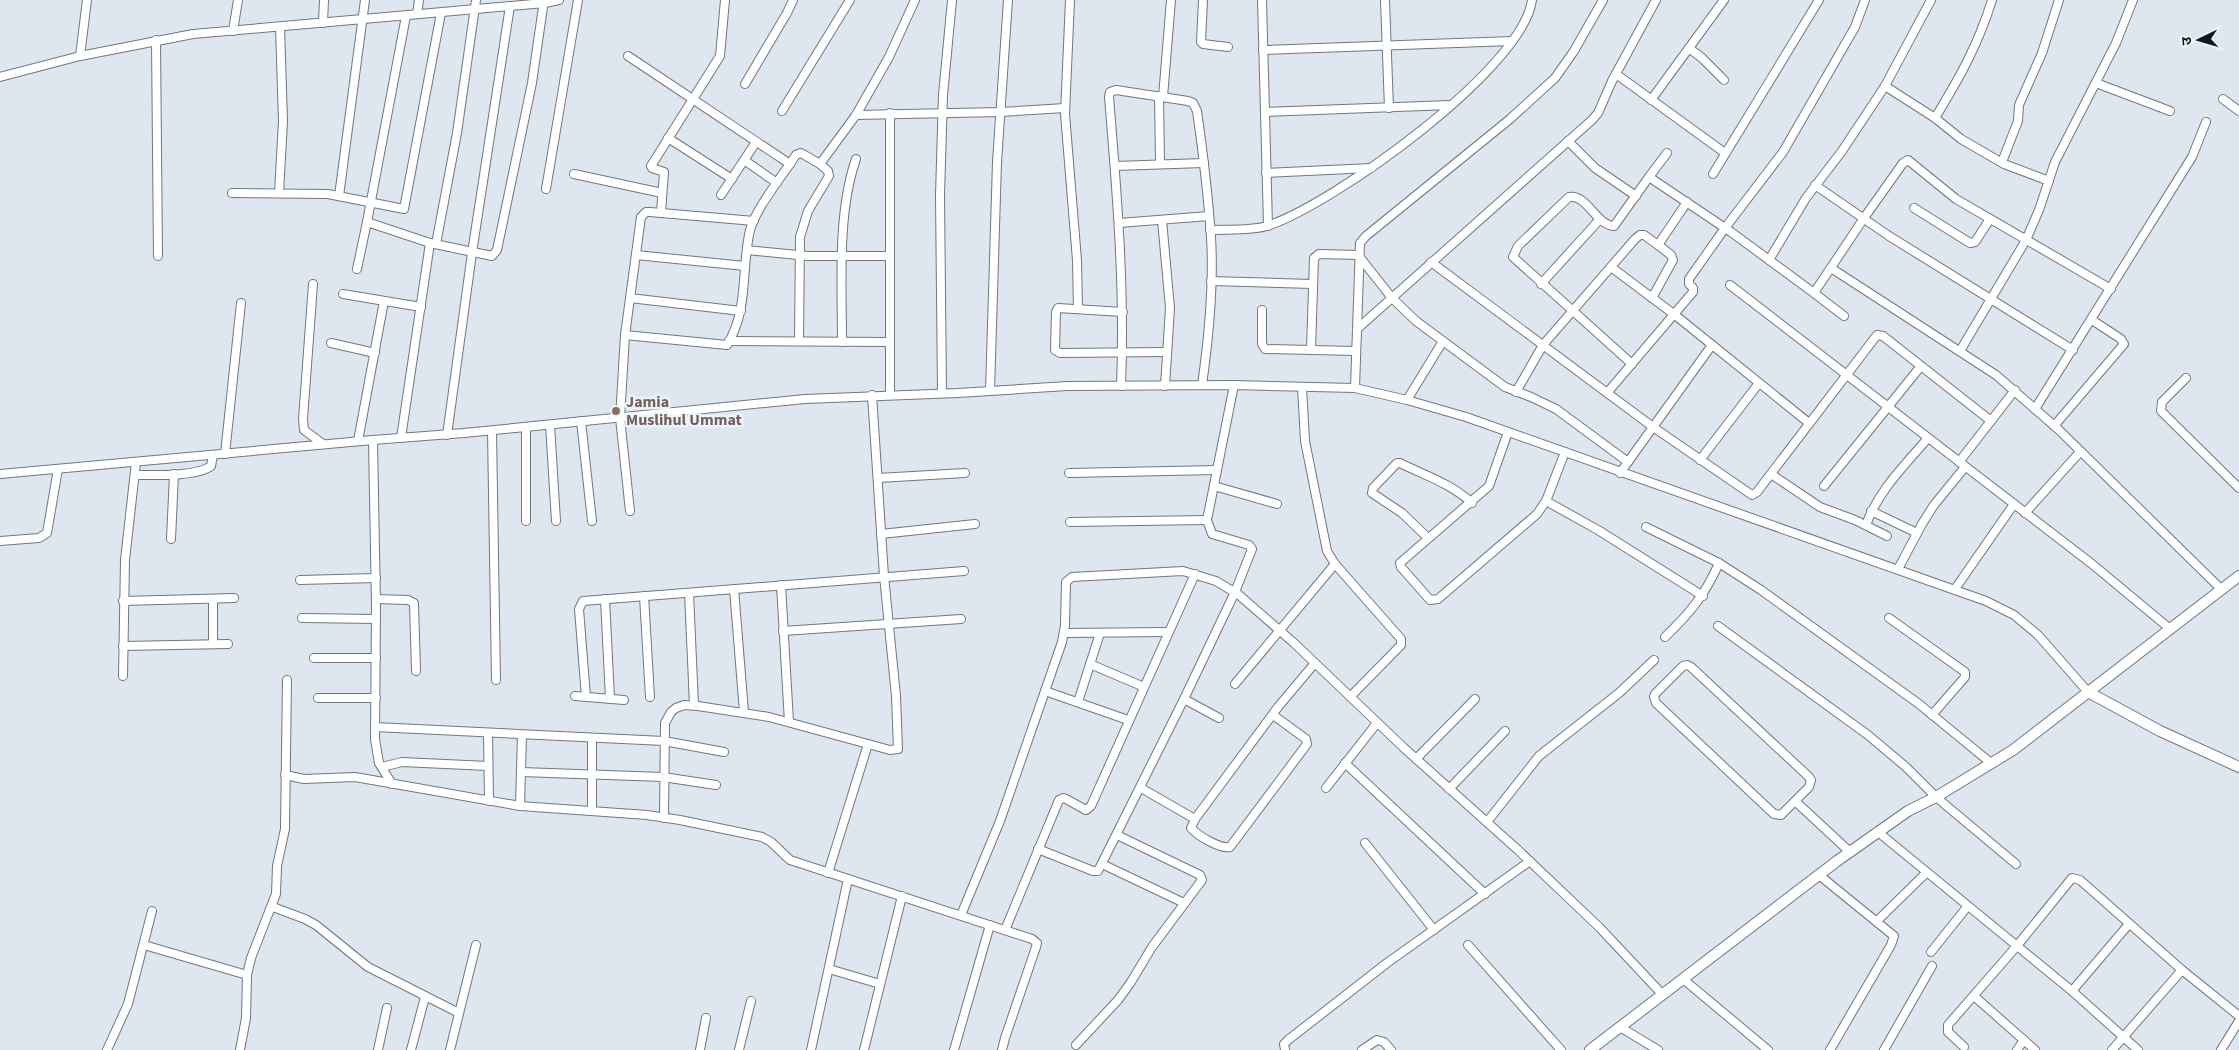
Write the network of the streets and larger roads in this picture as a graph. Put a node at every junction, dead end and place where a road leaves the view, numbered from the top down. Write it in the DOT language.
graph roads {
  1 [pos="87,0"];
  2 [pos="238,0"];
  3 [pos="324,0"];
  4 [pos="365,0"];
  5 [pos="419,0"];
  6 [pos="476,0"];
  7 [pos="559,0"];
  8 [pos="578,0"];
  9 [pos="725,0"];
  10 [pos="793,0"];
  11 [pos="850,0"];
  12 [pos="915,0"];
  13 [pos="952,0"];
  14 [pos="1008,0"];
  15 [pos="1070,0"];
  16 [pos="1171,0"];
  17 [pos="1203,0"];
  18 [pos="1262,0"];
  19 [pos="1385,0"];
  20 [pos="1532,0"];
  21 [pos="1602,0"];
  22 [pos="1656,0"];
  23 [pos="1724,0"];
  24 [pos="1819,0"];
  25 [pos="1865,0"];
  26 [pos="1931,0"];
  27 [pos="1992,0"];
  28 [pos="2059,0"];
  29 [pos="2132,0"];
  30 [pos="544,2"];
  31 [pos="510,6"];
  32 [pos="475,10"];
  33 [pos="441,13"];
  34 [pos="417,14"];
  35 [pos="406,16"];
  36 [pos="362,20"];
  37 [pos="322,23"];
  38 [pos="280,27"];
  39 [pos="232,31"];
  40 [pos="156,40"];
  41 [pos="1512,41"];
  42 [pos="1387,46"];
  43 [pos="1228,47"];
  44 [pos="1689,48"];
  45 [pos="1263,50"];
  46 [pos="80,56"];
  47 [pos="628,56"];
  48 [pos="1616,74"];
  49 [pos="0,77"];
  50 [pos="1724,80"];
  51 [pos="2096,83"];
  52 [pos="745,84"];
  53 [pos="1884,86"];
  54 [pos="1161,97"];
  55 [pos="2223,99"];
  56 [pos="693,100"];
  57 [pos="1651,100"];
  58 [pos="1451,105"];
  59 [pos="1065,108"];
  60 [pos="1389,108"];
  61 [pos="782,111"];
  62 [pos="2170,111"];
  63 [pos="2239,111"];
  64 [pos="942,112"];
  65 [pos="1000,112"];
  66 [pos="1265,112"];
  67 [pos="890,114"];
  68 [pos="856,115"];
  69 [pos="1935,118"];
  70 [pos="2206,122"];
  71 [pos="668,138"];
  72 [pos="1568,141"];
  73 [pos="756,142"];
  74 [pos="1667,153"];
  75 [pos="1725,153"];
  76 [pos="856,159"];
  77 [pos="744,160"];
  78 [pos="1204,162"];
  79 [pos="2002,162"];
  80 [pos="790,164"];
  81 [pos="820,164"];
  82 [pos="1160,164"];
  83 [pos="1115,166"];
  84 [pos="1371,168"];
  85 [pos="1266,173"];
  86 [pos="574,174"];
  87 [pos="1713,174"];
  88 [pos="1649,177"];
  89 [pos="732,179"];
  90 [pos="2049,181"];
  91 [pos="777,183"];
  92 [pos="1815,185"];
  93 [pos="546,189"];
  94 [pos="232,193"];
  95 [pos="279,193"];
  96 [pos="662,193"];
  97 [pos="721,194"];
  98 [pos="339,196"];
  99 [pos="1636,196"];
  100 [pos="1687,202"];
  101 [pos="370,203"];
  102 [pos="1914,208"];
  103 [pos="660,213"];
  104 [pos="1209,216"];
  105 [pos="1864,218"];
  106 [pos="1600,219"];
  107 [pos="1990,219"];
  108 [pos="1162,220"];
  109 [pos="367,222"];
  110 [pos="754,222"];
  111 [pos="1119,223"];
  112 [pos="1268,226"];
  113 [pos="1724,228"];
  114 [pos="1210,230"];
  115 [pos="2026,240"];
  116 [pos="433,243"];
  117 [pos="1658,245"];
  118 [pos="747,250"];
  119 [pos="472,252"];
  120 [pos="636,255"];
  121 [pos="1358,255"];
  122 [pos="158,256"];
  123 [pos="798,256"];
  124 [pos="890,256"];
  125 [pos="842,257"];
  126 [pos="1769,260"];
  127 [pos="1431,262"];
  128 [pos="745,266"];
  129 [pos="1611,267"];
  130 [pos="1830,268"];
  131 [pos="357,269"];
  132 [pos="1211,281"];
  133 [pos="313,284"];
  134 [pos="1312,284"];
  135 [pos="1541,284"];
  136 [pos="1730,285"];
  137 [pos="2111,288"];
  138 [pos="1814,293"];
  139 [pos="342,294"];
  140 [pos="630,298"];
  141 [pos="1392,298"];
  142 [pos="1652,298"];
  143 [pos="1990,300"];
  144 [pos="384,301"];
  145 [pos="241,303"];
  146 [pos="421,307"];
  147 [pos="1078,309"];
  148 [pos="1262,310"];
  149 [pos="741,311"];
  150 [pos="1123,312"];
  151 [pos="1572,312"];
  152 [pos="1675,315"];
  153 [pos="1844,316"];
  154 [pos="2092,320"];
  155 [pos="1356,328"];
  156 [pos="625,335"];
  157 [pos="729,341"];
  158 [pos="1443,341"];
  159 [pos="799,342"];
  160 [pos="842,342"];
  161 [pos="890,342"];
  162 [pos="331,344"];
  163 [pos="1543,345"];
  164 [pos="1712,345"];
  165 [pos="1311,350"];
  166 [pos="2073,350"];
  167 [pos="1356,351"];
  168 [pos="1960,351"];
  169 [pos="1122,352"];
  170 [pos="1167,352"];
  171 [pos="375,353"];
  172 [pos="1632,364"];
  173 [pos="1921,366"];
  174 [pos="1847,374"];
  175 [pos="2186,378"];
  176 [pos="1759,383"];
  177 [pos="1202,385"];
  178 [pos="1234,385"];
  179 [pos="1121,386"];
  180 [pos="1165,386"];
  181 [pos="1302,387"];
  182 [pos="1355,388"];
  183 [pos="2014,390"];
  184 [pos="990,391"];
  185 [pos="1516,392"];
  186 [pos="942,393"];
  187 [pos="1607,393"];
  188 [pos="890,394"];
  189 [pos="872,395"];
  190 [pos="1407,400"];
  191 [pos="1888,407"];
  192 [pos="2036,409"];
  193 [pos="620,418"];
  194 [pos="581,421"];
  195 [pos="1991,421"];
  196 [pos="550,424"];
  197 [pos="1810,424"];
  198 [pos="2054,426"];
  199 [pos="526,427"];
  200 [pos="1653,427"];
  201 [pos="492,431"];
  202 [pos="1508,432"];
  203 [pos="447,435"];
  204 [pos="401,438"];
  205 [pos="1928,438"];
  206 [pos="373,440"];
  207 [pos="358,441"];
  208 [pos="323,444"];
  209 [pos="1565,452"];
  210 [pos="2080,452"];
  211 [pos="225,454"];
  212 [pos="213,455"];
  213 [pos="1700,460"];
  214 [pos="136,462"];
  215 [pos="1628,462"];
  216 [pos="1962,464"];
  217 [pos="58,468"];
  218 [pos="1217,470"];
  219 [pos="1620,472"];
  220 [pos="965,473"];
  221 [pos="1069,473"];
  222 [pos="0,474"];
  223 [pos="174,474"];
  224 [pos="1772,474"];
  225 [pos="135,475"];
  226 [pos="878,478"];
  227 [pos="1214,486"];
  228 [pos="1824,486"];
  229 [pos="2239,488"];
  230 [pos="1546,502"];
  231 [pos="1472,503"];
  232 [pos="1277,504"];
  233 [pos="2014,504"];
  234 [pos="630,511"];
  235 [pos="1871,511"];
  236 [pos="2025,513"];
  237 [pos="526,520"];
  238 [pos="1207,520"];
  239 [pos="556,521"];
  240 [pos="592,521"];
  241 [pos="1070,522"];
  242 [pos="975,524"];
  243 [pos="1866,524"];
  244 [pos="1646,527"];
  245 [pos="1917,533"];
  246 [pos="881,534"];
  247 [pos="1887,536"];
  248 [pos="1428,538"];
  249 [pos="170,539"];
  250 [pos="0,541"];
  251 [pos="1719,563"];
  252 [pos="1335,564"];
  253 [pos="1898,569"];
  254 [pos="964,571"];
  255 [pos="1195,574"];
  256 [pos="884,576"];
  257 [pos="2239,576"];
  258 [pos="376,578"];
  259 [pos="300,580"];
  260 [pos="781,585"];
  261 [pos="734,589"];
  262 [pos="1955,589"];
  263 [pos="2222,589"];
  264 [pos="689,592"];
  265 [pos="1235,592"];
  266 [pos="644,596"];
  267 [pos="1703,596"];
  268 [pos="234,598"];
  269 [pos="213,599"];
  270 [pos="376,599"];
  271 [pos="605,599"];
  272 [pos="123,601"];
  273 [pos="302,618"];
  274 [pos="376,618"];
  275 [pos="1889,618"];
  276 [pos="961,619"];
  277 [pos="889,624"];
  278 [pos="1718,626"];
  279 [pos="2169,628"];
  280 [pos="1279,630"];
  281 [pos="784,631"];
  282 [pos="1168,632"];
  283 [pos="1064,633"];
  284 [pos="1100,633"];
  285 [pos="1665,637"];
  286 [pos="213,644"];
  287 [pos="228,644"];
  288 [pos="122,646"];
  289 [pos="314,658"];
  290 [pos="376,658"];
  291 [pos="1654,660"];
  292 [pos="1315,663"];
  293 [pos="1090,664"];
  294 [pos="416,671"];
  295 [pos="122,676"];
  296 [pos="287,680"];
  297 [pos="496,680"];
  298 [pos="1235,684"];
  299 [pos="1144,687"];
  300 [pos="1045,690"];
  301 [pos="2088,692"];
  302 [pos="575,696"];
  303 [pos="586,697"];
  304 [pos="650,697"];
  305 [pos="1350,697"];
  306 [pos="318,698"];
  307 [pos="376,698"];
  308 [pos="610,699"];
  309 [pos="1184,699"];
  310 [pos="1475,699"];
  311 [pos="624,700"];
  312 [pos="1078,702"];
  313 [pos="694,705"];
  314 [pos="744,712"];
  315 [pos="1273,715"];
  316 [pos="1932,715"];
  317 [pos="1219,718"];
  318 [pos="1128,720"];
  319 [pos="789,722"];
  320 [pos="1377,722"];
  321 [pos="375,728"];
  322 [pos="1504,730"];
  323 [pos="488,733"];
  324 [pos="522,735"];
  325 [pos="592,738"];
  326 [pos="664,741"];
  327 [pos="868,744"];
  328 [pos="724,752"];
  329 [pos="1416,759"];
  330 [pos="1991,763"];
  331 [pos="1345,764"];
  332 [pos="488,766"];
  333 [pos="382,767"];
  334 [pos="2239,767"];
  335 [pos="521,772"];
  336 [pos="592,775"];
  337 [pos="285,776"];
  338 [pos="663,777"];
  339 [pos="392,784"];
  340 [pos="716,785"];
  341 [pos="1142,788"];
  342 [pos="1326,788"];
  343 [pos="1449,789"];
  344 [pos="1936,797"];
  345 [pos="489,801"];
  346 [pos="1795,801"];
  347 [pos="520,806"];
  348 [pos="592,811"];
  349 [pos="664,818"];
  350 [pos="1195,818"];
  351 [pos="1487,822"];
  352 [pos="1878,832"];
  353 [pos="1117,835"];
  354 [pos="1365,843"];
  355 [pos="1038,849"];
  356 [pos="1850,852"];
  357 [pos="1530,861"];
  358 [pos="1102,864"];
  359 [pos="2016,864"];
  360 [pos="828,872"];
  361 [pos="1926,873"];
  362 [pos="1819,875"];
  363 [pos="848,879"];
  364 [pos="1485,894"];
  365 [pos="902,896"];
  366 [pos="1184,903"];
  367 [pos="273,907"];
  368 [pos="1967,907"];
  369 [pos="152,911"];
  370 [pos="961,915"];
  371 [pos="1877,921"];
  372 [pos="2130,924"];
  373 [pos="990,925"];
  374 [pos="1005,930"];
  375 [pos="1434,930"];
  376 [pos="144,945"];
  377 [pos="476,945"];
  378 [pos="1468,945"];
  379 [pos="2016,947"];
  380 [pos="1931,952"];
  381 [pos="1932,966"];
  382 [pos="829,969"];
  383 [pos="2182,970"];
  384 [pos="247,975"];
  385 [pos="1683,979"];
  386 [pos="880,984"];
  387 [pos="2072,991"];
  388 [pos="1662,994"];
  389 [pos="1974,996"];
  390 [pos="425,997"];
  391 [pos="751,1001"];
  392 [pos="388,1008"];
  393 [pos="459,1013"];
  394 [pos="2239,1016"];
  395 [pos="706,1018"];
  396 [pos="2239,1021"];
  397 [pos="1620,1027"];
  398 [pos="2123,1037"];
  399 [pos="2024,1040"];
  400 [pos="1076,1045"];
  401 [pos="1964,1047"];
  402 [pos="107,1050"];
  403 [pos="240,1050"];
  404 [pos="378,1050"];
  405 [pos="411,1050"];
  406 [pos="450,1050"];
  407 [pos="700,1050"];
  408 [pos="739,1050"];
  409 [pos="811,1050"];
  410 [pos="864,1050"];
  411 [pos="954,1050"];
  412 [pos="1002,1050"];
  413 [pos="1285,1050"];
  414 [pos="1362,1050"];
  415 [pos="1391,1050"];
  416 [pos="1561,1050"];
  417 [pos="1590,1050"];
  418 [pos="1658,1050"];
  419 [pos="1768,1050"];
  420 [pos="1830,1050"];
  421 [pos="1884,1050"];
  422 [pos="2017,1050"];
  423 [pos="2035,1050"];
  424 [pos="2112,1050"];
  425 [pos="2138,1050"];
  426 [pos="2221,1050"];
  1 -- 46 [label="street"];
  2 -- 39 [label="street"];
  3 -- 37 [label="street"];
  4 -- 36 [label="street"];
  5 -- 34 [label="street"];
  6 -- 32 [label="street"];
  7 -- 30 [label="street"];
  8 -- 93 [label="street"];
  9 -- 56 [label="street"];
  10 -- 52 [label="street"];
  11 -- 61 [label="street"];
  12 -- 68 [label="street"];
  13 -- 64 [label="street"];
  14 -- 65 [label="street"];
  15 -- 59 [label="street"];
  16 -- 54 [label="street"];
  17 -- 43 [label="street"];
  18 -- 45 [label="street"];
  19 -- 42 [label="street"];
  20 -- 41 [label="street"];
  21 -- 121 [label="street"];
  22 -- 48 [label="street"];
  23 -- 44 [label="street"];
  24 -- 75 [label="street"];
  25 -- 113 [label="street"];
  26 -- 53 [label="street"];
  27 -- 69 [label="street"];
  28 -- 79 [label="street"];
  29 -- 51 [label="street"];
  30 -- 31 [label="street"];
  30 -- 119 [label="street"];
  31 -- 32 [label="street"];
  31 -- 119 [label="street"];
  32 -- 33 [label="street"];
  32 -- 116 [label="street"];
  33 -- 34 [label="street"];
  33 -- 101 [label="street"];
  34 -- 35 [label="street"];
  35 -- 36 [label="street"];
  35 -- 101 [label="street"];
  36 -- 37 [label="street"];
  36 -- 98 [label="street"];
  37 -- 38 [label="street"];
  38 -- 39 [label="street"];
  38 -- 95 [label="street"];
  39 -- 40 [label="street"];
  40 -- 46 [label="street"];
  40 -- 122 [label="street"];
  41 -- 42 [label="street"];
  41 -- 58 [label="street"];
  42 -- 45 [label="street"];
  42 -- 60 [label="street"];
  44 -- 50 [label="street"];
  44 -- 57 [label="street"];
  45 -- 66 [label="street"];
  46 -- 49 [label="street"];
  47 -- 56 [label="street"];
  48 -- 57 [label="street"];
  48 -- 72 [label="street"];
  51 -- 62 [label="street"];
  51 -- 90 [label="street"];
  53 -- 69 [label="street"];
  53 -- 92 [label="street"];
  54 -- 78 [label="street"];
  54 -- 82 [label="street"];
  54 -- 83 [label="street"];
  55 -- 63 [label="street"];
  56 -- 71 [label="street"];
  56 -- 73 [label="street"];
  57 -- 75 [label="street"];
  58 -- 60 [label="street"];
  58 -- 84 [label="street"];
  59 -- 65 [label="street"];
  59 -- 147 [label="street"];
  60 -- 66 [label="street"];
  64 -- 65 [label="street"];
  64 -- 67 [label="street"];
  64 -- 186 [label="street"];
  65 -- 184 [label="street"];
  66 -- 85 [label="street"];
  67 -- 68 [label="street"];
  67 -- 124 [label="street"];
  68 -- 81 [label="street"];
  69 -- 79 [label="street"];
  70 -- 137 [label="street"];
  71 -- 89 [label="street"];
  71 -- 96 [label="street"];
  72 -- 99 [label="street"];
  72 -- 127 [label="street"];
  73 -- 77 [label="street"];
  73 -- 80 [label="street"];
  74 -- 88 [label="street"];
  75 -- 87 [label="street"];
  76 -- 125 [label="street"];
  77 -- 89 [label="street"];
  77 -- 91 [label="street"];
  78 -- 82 [label="street"];
  78 -- 104 [label="street"];
  79 -- 90 [label="street"];
  80 -- 81 [label="street"];
  80 -- 91 [label="street"];
  81 -- 123 [label="street"];
  82 -- 83 [label="street"];
  83 -- 111 [label="street"];
  84 -- 85 [label="street"];
  84 -- 112 [label="street"];
  85 -- 112 [label="street"];
  86 -- 96 [label="street"];
  88 -- 99 [label="street"];
  88 -- 100 [label="street"];
  89 -- 97 [label="street"];
  90 -- 115 [label="street"];
  91 -- 110 [label="street"];
  92 -- 105 [label="street"];
  92 -- 126 [label="street"];
  94 -- 95 [label="street"];
  95 -- 98 [label="street"];
  96 -- 103 [label="street"];
  98 -- 101 [label="street"];
  99 -- 106 [label="street"];
  100 -- 113 [label="street"];
  100 -- 117 [label="street"];
  101 -- 109 [label="street"];
  102 -- 107 [label="street"];
  103 -- 110 [label="street"];
  103 -- 120 [label="street"];
  104 -- 108 [label="street"];
  104 -- 114 [label="street"];
  105 -- 107 [label="street"];
  105 -- 130 [label="street"];
  105 -- 143 [label="street"];
  106 -- 135 [label="street"];
  106 -- 135 [label="street"];
  107 -- 115 [label="street"];
  108 -- 111 [label="street"];
  108 -- 170 [label="street"];
  109 -- 116 [label="street"];
  109 -- 131 [label="street"];
  110 -- 118 [label="street"];
  111 -- 150 [label="street"];
  112 -- 114 [label="street"];
  113 -- 126 [label="street"];
  113 -- 152 [label="street"];
  114 -- 132 [label="street"];
  115 -- 137 [label="street"];
  115 -- 143 [label="street"];
  116 -- 119 [label="street"];
  116 -- 146 [label="street"];
  117 -- 129 [label="street"];
  117 -- 142 [label="street"];
  118 -- 123 [label="street"];
  118 -- 128 [label="street"];
  119 -- 203 [label="street"];
  120 -- 128 [label="street"];
  120 -- 140 [label="street"];
  121 -- 134 [label="street"];
  121 -- 141 [label="street"];
  121 -- 155 [label="street"];
  123 -- 125 [label="street"];
  123 -- 159 [label="street"];
  124 -- 125 [label="street"];
  124 -- 161 [label="street"];
  125 -- 160 [label="street"];
  126 -- 138 [label="street"];
  127 -- 141 [label="street"];
  127 -- 163 [label="street"];
  128 -- 149 [label="street"];
  129 -- 142 [label="street"];
  129 -- 151 [label="street"];
  130 -- 138 [label="street"];
  130 -- 168 [label="street"];
  132 -- 134 [label="street"];
  132 -- 177 [label="street"];
  133 -- 208 [label="street"];
  134 -- 165 [label="street"];
  135 -- 151 [label="street"];
  136 -- 174 [label="street"];
  137 -- 154 [label="street"];
  138 -- 153 [label="street"];
  139 -- 144 [label="street"];
  140 -- 149 [label="street"];
  140 -- 156 [label="street"];
  141 -- 155 [label="street"];
  141 -- 158 [label="street"];
  142 -- 152 [label="street"];
  143 -- 166 [label="street"];
  143 -- 168 [label="street"];
  144 -- 146 [label="street"];
  144 -- 171 [label="street"];
  145 -- 211 [label="street"];
  146 -- 204 [label="street"];
  147 -- 150 [label="street"];
  147 -- 169 [label="street"];
  148 -- 165 [label="street"];
  149 -- 157 [label="street"];
  150 -- 169 [label="street"];
  151 -- 163 [label="street"];
  151 -- 172 [label="street"];
  152 -- 164 [label="street"];
  152 -- 172 [label="street"];
  154 -- 166 [label="street"];
  154 -- 198 [label="street"];
  155 -- 167 [label="street"];
  156 -- 157 [label="street"];
  156 -- 193 [label="street"];
  157 -- 159 [label="street"];
  158 -- 185 [label="street"];
  158 -- 190 [label="street"];
  159 -- 160 [label="street"];
  160 -- 161 [label="street"];
  161 -- 188 [label="street"];
  162 -- 171 [label="street"];
  163 -- 185 [label="street"];
  163 -- 187 [label="street"];
  164 -- 176 [label="street"];
  164 -- 200 [label="street"];
  165 -- 167 [label="street"];
  166 -- 192 [label="street"];
  167 -- 182 [label="street"];
  168 -- 183 [label="street"];
  169 -- 170 [label="street"];
  169 -- 179 [label="street"];
  170 -- 180 [label="street"];
  171 -- 207 [label="street"];
  172 -- 187 [label="street"];
  173 -- 174 [label="street"];
  173 -- 191 [label="street"];
  173 -- 195 [label="street"];
  174 -- 191 [label="street"];
  174 -- 197 [label="street"];
  175 -- 229 [label="street"];
  176 -- 197 [label="street"];
  176 -- 213 [label="street"];
  177 -- 178 [label="street"];
  177 -- 180 [label="street"];
  178 -- 181 [label="street"];
  178 -- 218 [label="street"];
  179 -- 180 [label="street"];
  179 -- 184 [label="street"];
  181 -- 182 [label="street"];
  181 -- 252 [label="street"];
  182 -- 190 [label="street"];
  183 -- 192 [label="street"];
  183 -- 195 [label="street"];
  184 -- 186 [label="street"];
  185 -- 215 [label="street"];
  186 -- 188 [label="street"];
  187 -- 200 [label="street"];
  188 -- 189 [label="street"];
  189 -- 193 [label="street"];
  189 -- 226 [label="street"];
  190 -- 202 [label="street"];
  191 -- 205 [label="street"];
  191 -- 228 [label="street"];
  192 -- 198 [label="street"];
  193 -- 194 [label="street"];
  193 -- 234 [label="street"];
  194 -- 196 [label="street"];
  194 -- 240 [label="street"];
  195 -- 216 [label="street"];
  196 -- 199 [label="street"];
  196 -- 239 [label="street"];
  197 -- 224 [label="street"];
  198 -- 210 [label="street"];
  199 -- 201 [label="street"];
  199 -- 237 [label="street"];
  200 -- 213 [label="street"];
  200 -- 215 [label="street"];
  201 -- 203 [label="street"];
  201 -- 297 [label="street"];
  202 -- 209 [label="street"];
  202 -- 231 [label="street"];
  203 -- 204 [label="street"];
  204 -- 206 [label="street"];
  205 -- 216 [label="street"];
  205 -- 235 [label="street"];
  206 -- 207 [label="street"];
  206 -- 258 [label="street"];
  207 -- 208 [label="street"];
  208 -- 211 [label="street"];
  209 -- 219 [label="street"];
  209 -- 230 [label="street"];
  210 -- 236 [label="street"];
  210 -- 263 [label="street"];
  211 -- 212 [label="street"];
  212 -- 214 [label="street"];
  212 -- 223 [label="street"];
  213 -- 224 [label="street"];
  214 -- 217 [label="street"];
  214 -- 225 [label="street"];
  215 -- 219 [label="street"];
  216 -- 233 [label="street"];
  216 -- 245 [label="street"];
  217 -- 222 [label="street"];
  217 -- 250 [label="street"];
  218 -- 221 [label="street"];
  218 -- 227 [label="street"];
  219 -- 253 [label="street"];
  220 -- 226 [label="street"];
  223 -- 225 [label="street"];
  223 -- 249 [label="street"];
  224 -- 243 [label="street"];
  225 -- 272 [label="street"];
  226 -- 246 [label="street"];
  227 -- 232 [label="street"];
  227 -- 238 [label="street"];
  230 -- 248 [label="street"];
  230 -- 267 [label="street"];
  231 -- 248 [label="street"];
  231 -- 248 [label="street"];
  233 -- 236 [label="street"];
  233 -- 262 [label="street"];
  235 -- 243 [label="street"];
  235 -- 245 [label="street"];
  236 -- 279 [label="street"];
  238 -- 241 [label="street"];
  238 -- 265 [label="street"];
  242 -- 246 [label="street"];
  243 -- 247 [label="street"];
  244 -- 251 [label="street"];
  245 -- 253 [label="street"];
  246 -- 256 [label="street"];
  251 -- 267 [label="street"];
  251 -- 316 [label="street"];
  252 -- 280 [label="street"];
  252 -- 305 [label="street"];
  253 -- 262 [label="street"];
  254 -- 256 [label="street"];
  255 -- 265 [label="street"];
  255 -- 282 [label="street"];
  255 -- 283 [label="street"];
  256 -- 260 [label="street"];
  256 -- 277 [label="street"];
  257 -- 263 [label="street"];
  258 -- 259 [label="street"];
  258 -- 270 [label="street"];
  260 -- 261 [label="street"];
  260 -- 281 [label="street"];
  261 -- 264 [label="street"];
  261 -- 314 [label="street"];
  262 -- 301 [label="street"];
  263 -- 279 [label="street"];
  264 -- 266 [label="street"];
  264 -- 313 [label="street"];
  265 -- 280 [label="street"];
  265 -- 309 [label="street"];
  266 -- 271 [label="street"];
  266 -- 304 [label="street"];
  267 -- 285 [label="street"];
  268 -- 269 [label="street"];
  269 -- 272 [label="street"];
  269 -- 286 [label="street"];
  270 -- 274 [label="street"];
  270 -- 294 [label="street"];
  271 -- 303 [label="street"];
  271 -- 308 [label="street"];
  272 -- 288 [label="street"];
  273 -- 274 [label="street"];
  274 -- 290 [label="street"];
  275 -- 316 [label="street"];
  276 -- 277 [label="street"];
  277 -- 281 [label="street"];
  277 -- 327 [label="street"];
  278 -- 344 [label="street"];
  279 -- 301 [label="street"];
  280 -- 292 [label="street"];
  280 -- 298 [label="street"];
  281 -- 319 [label="street"];
  282 -- 284 [label="street"];
  282 -- 299 [label="street"];
  283 -- 284 [label="street"];
  283 -- 300 [label="street"];
  284 -- 293 [label="street"];
  286 -- 287 [label="street"];
  286 -- 288 [label="street"];
  288 -- 295 [label="street"];
  289 -- 290 [label="street"];
  290 -- 307 [label="street"];
  291 -- 351 [label="street"];
  292 -- 305 [label="street"];
  292 -- 315 [label="street"];
  293 -- 299 [label="street"];
  293 -- 312 [label="street"];
  296 -- 337 [label="street"];
  299 -- 318 [label="street"];
  300 -- 312 [label="street"];
  300 -- 370 [label="street"];
  301 -- 330 [label="street"];
  301 -- 334 [label="street"];
  302 -- 303 [label="street"];
  303 -- 308 [label="street"];
  305 -- 320 [label="street"];
  306 -- 307 [label="street"];
  307 -- 321 [label="street"];
  308 -- 311 [label="street"];
  309 -- 317 [label="street"];
  309 -- 341 [label="street"];
  310 -- 329 [label="street"];
  312 -- 318 [label="street"];
  313 -- 314 [label="street"];
  313 -- 326 [label="street"];
  314 -- 319 [label="street"];
  315 -- 350 [label="street"];
  315 -- 350 [label="street"];
  316 -- 330 [label="street"];
  318 -- 355 [label="street"];
  319 -- 327 [label="street"];
  320 -- 329 [label="street"];
  320 -- 331 [label="street"];
  321 -- 323 [label="street"];
  321 -- 333 [label="street"];
  322 -- 343 [label="street"];
  323 -- 324 [label="street"];
  323 -- 332 [label="street"];
  324 -- 325 [label="street"];
  324 -- 335 [label="street"];
  325 -- 326 [label="street"];
  325 -- 336 [label="street"];
  326 -- 328 [label="street"];
  326 -- 338 [label="street"];
  327 -- 360 [label="street"];
  329 -- 343 [label="street"];
  330 -- 344 [label="street"];
  331 -- 342 [label="street"];
  331 -- 364 [label="street"];
  332 -- 333 [label="street"];
  332 -- 345 [label="street"];
  333 -- 339 [label="street"];
  335 -- 336 [label="street"];
  335 -- 347 [label="street"];
  336 -- 338 [label="street"];
  336 -- 348 [label="street"];
  337 -- 339 [label="street"];
  337 -- 367 [label="street"];
  338 -- 340 [label="street"];
  338 -- 349 [label="street"];
  339 -- 345 [label="street"];
  341 -- 350 [label="street"];
  341 -- 353 [label="street"];
  343 -- 351 [label="street"];
  344 -- 352 [label="street"];
  344 -- 359 [label="street"];
  345 -- 347 [label="street"];
  346 -- 346 [label="street"];
  346 -- 356 [label="street"];
  347 -- 348 [label="street"];
  348 -- 349 [label="street"];
  349 -- 360 [label="street"];
  351 -- 357 [label="street"];
  352 -- 356 [label="street"];
  352 -- 361 [label="street"];
  353 -- 358 [label="street"];
  353 -- 366 [label="street"];
  354 -- 375 [label="street"];
  355 -- 358 [label="street"];
  355 -- 374 [label="street"];
  356 -- 362 [label="street"];
  357 -- 364 [label="street"];
  357 -- 388 [label="street"];
  358 -- 366 [label="street"];
  360 -- 363 [label="street"];
  361 -- 368 [label="street"];
  361 -- 371 [label="street"];
  362 -- 371 [label="street"];
  362 -- 385 [label="street"];
  363 -- 365 [label="street"];
  363 -- 382 [label="street"];
  364 -- 375 [label="street"];
  365 -- 370 [label="street"];
  365 -- 386 [label="street"];
  366 -- 400 [label="street"];
  367 -- 384 [label="street"];
  367 -- 390 [label="street"];
  368 -- 379 [label="street"];
  368 -- 380 [label="street"];
  369 -- 376 [label="street"];
  370 -- 373 [label="street"];
  371 -- 420 [label="street"];
  372 -- 379 [label="street"];
  372 -- 383 [label="street"];
  372 -- 387 [label="street"];
  373 -- 374 [label="street"];
  373 -- 411 [label="street"];
  374 -- 412 [label="street"];
  375 -- 413 [label="street"];
  376 -- 384 [label="street"];
  376 -- 402 [label="street"];
  377 -- 393 [label="street"];
  378 -- 416 [label="street"];
  379 -- 387 [label="street"];
  379 -- 389 [label="street"];
  381 -- 421 [label="street"];
  382 -- 386 [label="street"];
  382 -- 409 [label="street"];
  383 -- 394 [label="street"];
  383 -- 398 [label="street"];
  384 -- 403 [label="street"];
  385 -- 388 [label="street"];
  385 -- 419 [label="street"];
  386 -- 410 [label="street"];
  387 -- 398 [label="street"];
  388 -- 397 [label="street"];
  389 -- 399 [label="street"];
  389 -- 401 [label="street"];
  390 -- 393 [label="street"];
  390 -- 405 [label="street"];
  391 -- 408 [label="street"];
  392 -- 404 [label="street"];
  393 -- 406 [label="street"];
  395 -- 407 [label="street"];
  396 -- 426 [label="street"];
  397 -- 417 [label="street"];
  397 -- 418 [label="street"];
  398 -- 424 [label="street"];
  398 -- 425 [label="street"];
  399 -- 422 [label="street"];
  399 -- 423 [label="street"];
  414 -- 415 [label="street"];
}
